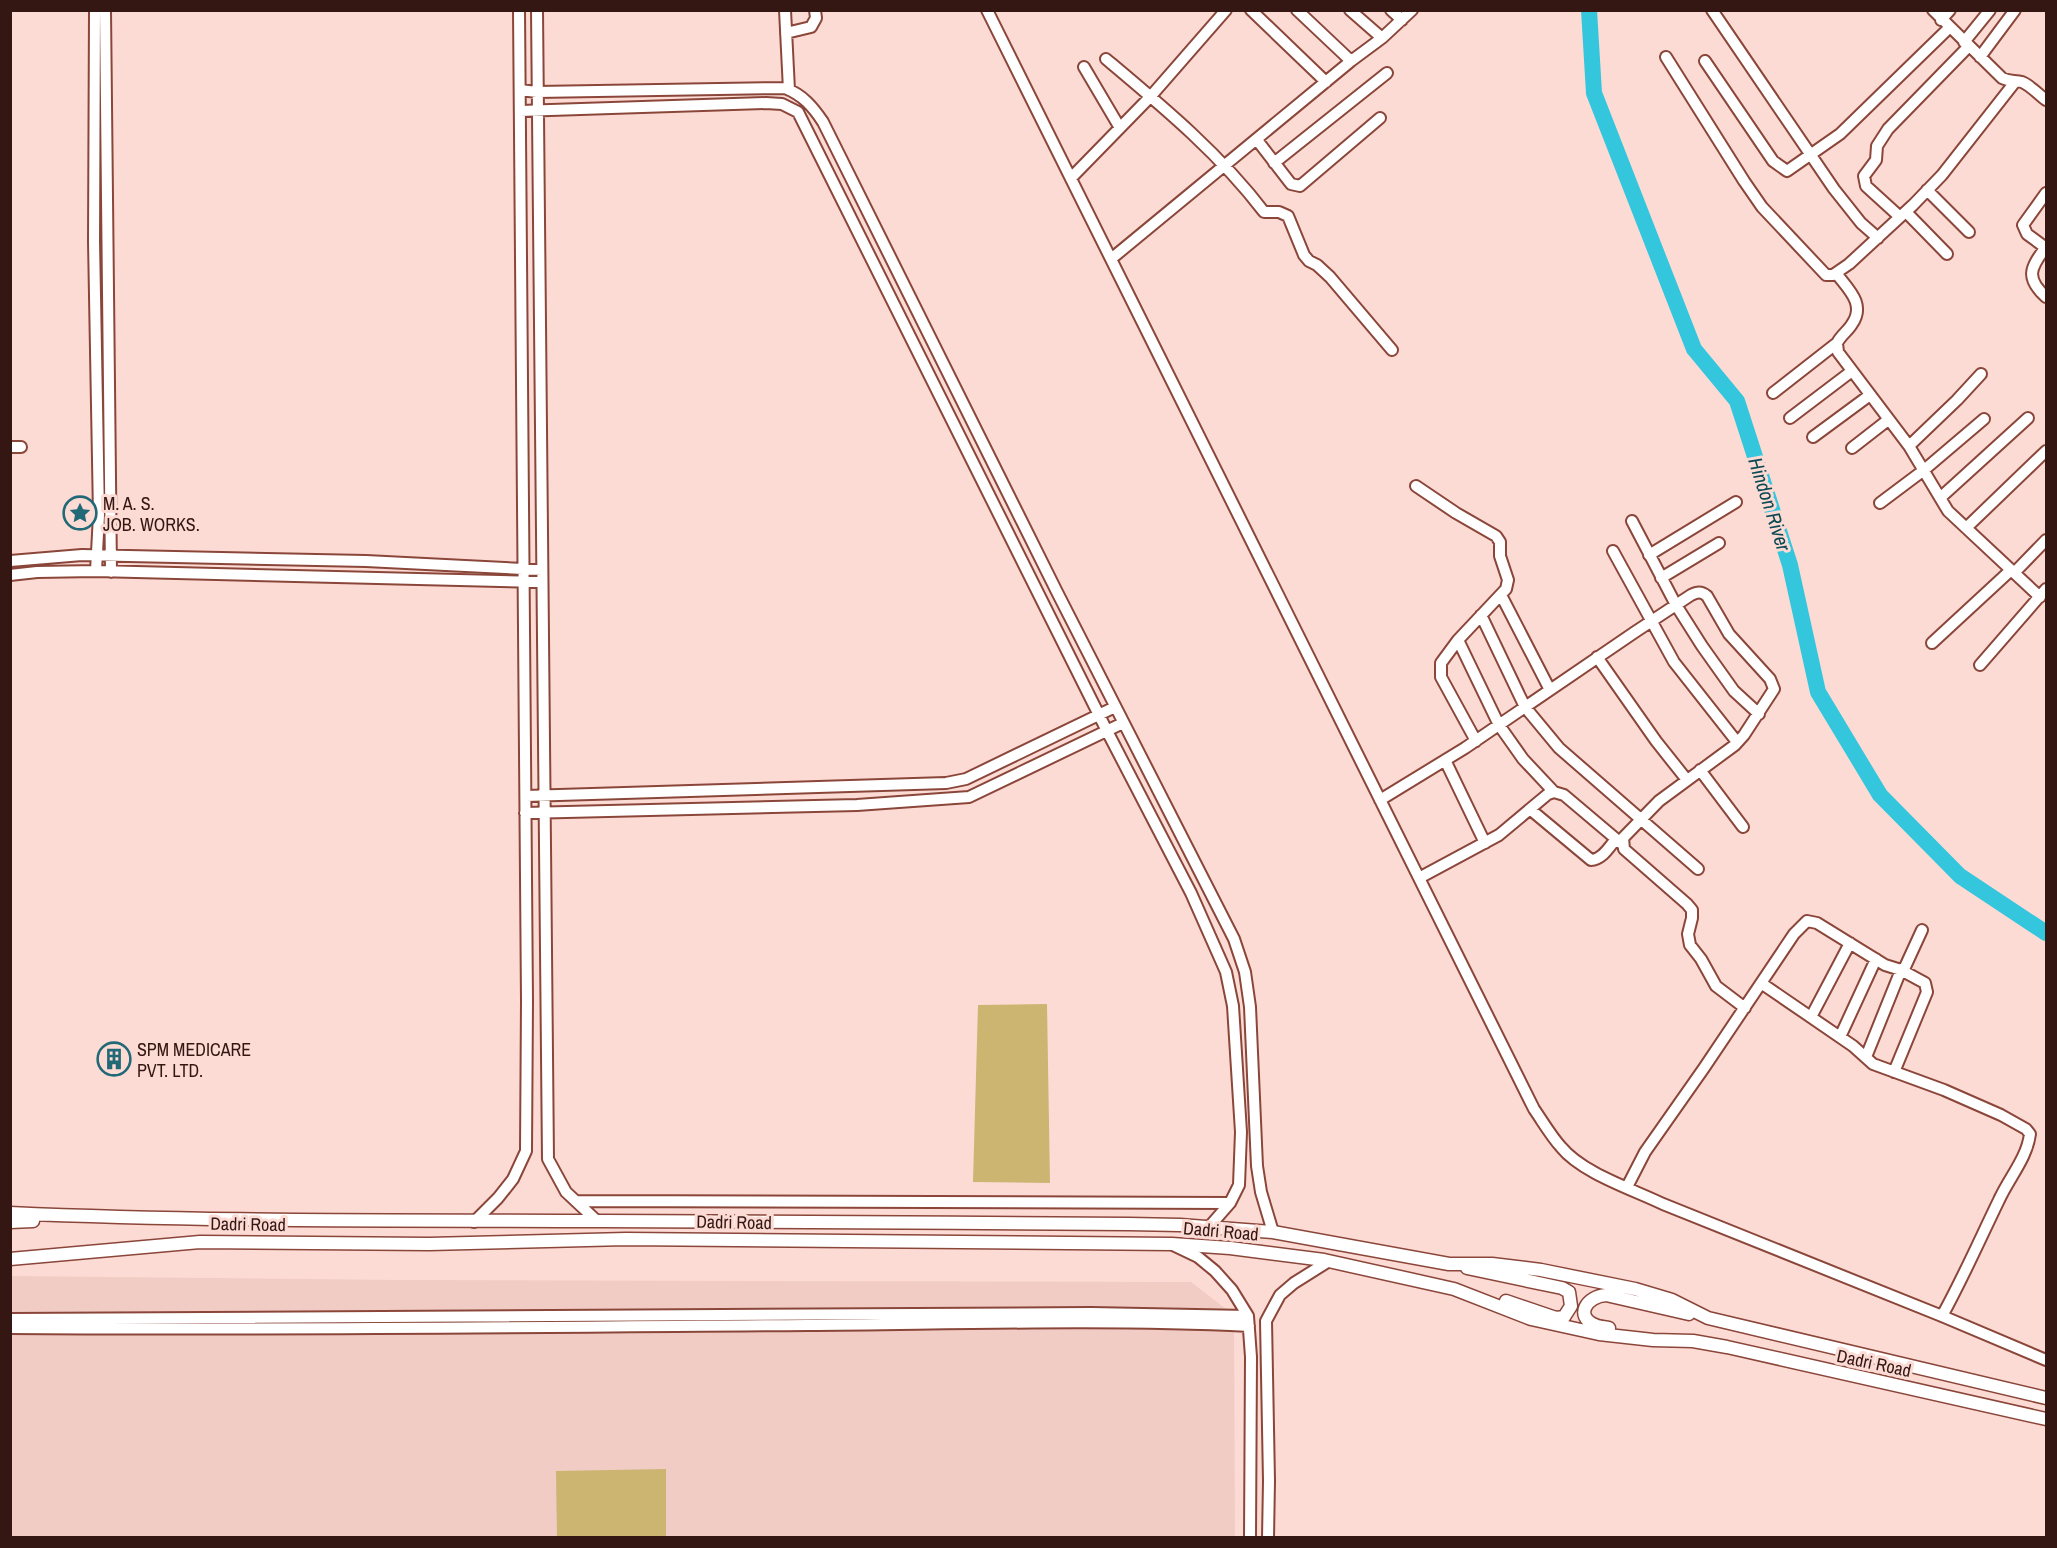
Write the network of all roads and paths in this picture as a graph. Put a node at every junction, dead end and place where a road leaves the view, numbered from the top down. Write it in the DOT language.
graph roads {
  1 [pos="95,10"];
  2 [pos="105,10"];
  3 [pos="519,10"];
  4 [pos="537,10"];
  5 [pos="786,10"];
  6 [pos="815,10"];
  7 [pos="987,10"];
  8 [pos="1226,10"];
  9 [pos="1251,10"];
  10 [pos="1297,10"];
  11 [pos="1350,10"];
  12 [pos="1391,10"];
  13 [pos="1412,10"];
  14 [pos="1712,10"];
  15 [pos="1933,10"];
  16 [pos="1950,10"];
  17 [pos="1990,10"];
  18 [pos="2015,10"];
  19 [pos="1402,20"];
  20 [pos="1945,24"];
  21 [pos="786,33"];
  22 [pos="1383,38"];
  23 [pos="1966,44"];
  24 [pos="1666,57"];
  25 [pos="1980,57"];
  26 [pos="1106,59"];
  27 [pos="1351,61"];
  28 [pos="1705,61"];
  29 [pos="1084,67"];
  30 [pos="1387,73"];
  31 [pos="1326,82"];
  32 [pos="2015,82"];
  33 [pos="520,90"];
  34 [pos="792,91"];
  35 [pos="537,92"];
  36 [pos="1150,96"];
  37 [pos="2046,100"];
  38 [pos="790,107"];
  39 [pos="537,110"];
  40 [pos="520,111"];
  41 [pos="1380,118"];
  42 [pos="1120,128"];
  43 [pos="1257,140"];
  44 [pos="1810,156"];
  45 [pos="1274,163"];
  46 [pos="1225,165"];
  47 [pos="1071,178"];
  48 [pos="1927,190"];
  49 [pos="2046,193"];
  50 [pos="1903,214"];
  51 [pos="1969,231"];
  52 [pos="1878,238"];
  53 [pos="2045,251"];
  54 [pos="1947,254"];
  55 [pos="1111,259"];
  56 [pos="1836,273"];
  57 [pos="2046,297"];
  58 [pos="1837,343"];
  59 [pos="1392,350"];
  60 [pos="1852,371"];
  61 [pos="1981,374"];
  62 [pos="1773,393"];
  63 [pos="1869,395"];
  64 [pos="1790,417"];
  65 [pos="1984,418"];
  66 [pos="2028,418"];
  67 [pos="1888,420"];
  68 [pos="1814,437"];
  69 [pos="1909,446"];
  70 [pos="1852,448"];
  71 [pos="2046,451"];
  72 [pos="1924,470"];
  73 [pos="1416,486"];
  74 [pos="1940,498"];
  75 [pos="1736,502"];
  76 [pos="1880,504"];
  77 [pos="1632,522"];
  78 [pos="1966,528"];
  79 [pos="2046,540"];
  80 [pos="1719,543"];
  81 [pos="1613,551"];
  82 [pos="97,555"];
  83 [pos="1649,555"];
  84 [pos="111,557"];
  85 [pos="10,561"];
  86 [pos="524,570"];
  87 [pos="542,570"];
  88 [pos="96,571"];
  89 [pos="111,572"];
  90 [pos="2012,572"];
  91 [pos="10,575"];
  92 [pos="1661,578"];
  93 [pos="524,582"];
  94 [pos="542,582"];
  95 [pos="2043,593"];
  96 [pos="1501,595"];
  97 [pos="1676,605"];
  98 [pos="1481,615"];
  99 [pos="1650,621"];
  100 [pos="1458,640"];
  101 [pos="1932,644"];
  102 [pos="1598,657"];
  103 [pos="1980,665"];
  104 [pos="1550,690"];
  105 [pos="1115,707"];
  106 [pos="1525,707"];
  107 [pos="1100,714"];
  108 [pos="1759,714"];
  109 [pos="1123,723"];
  110 [pos="1499,725"];
  111 [pos="1107,732"];
  112 [pos="1476,741"];
  113 [pos="1737,742"];
  114 [pos="1445,760"];
  115 [pos="1700,770"];
  116 [pos="1687,780"];
  117 [pos="1554,792"];
  118 [pos="526,796"];
  119 [pos="544,796"];
  120 [pos="1380,800"];
  121 [pos="1531,810"];
  122 [pos="525,813"];
  123 [pos="544,813"];
  124 [pos="1640,820"];
  125 [pos="1743,826"];
  126 [pos="1619,842"];
  127 [pos="1485,843"];
  128 [pos="1698,869"];
  129 [pos="1419,878"];
  130 [pos="1922,930"];
  131 [pos="1850,943"];
  132 [pos="1876,959"];
  133 [pos="1901,970"];
  134 [pos="1761,983"];
  135 [pos="527,1001"];
  136 [pos="547,1002"];
  137 [pos="1745,1008"];
  138 [pos="1811,1017"];
  139 [pos="1840,1037"];
  140 [pos="1866,1057"];
  141 [pos="1894,1072"];
  142 [pos="1627,1187"];
  143 [pos="576,1201"];
  144 [pos="1230,1203"];
  145 [pos="10,1213"];
  146 [pos="104,1217"];
  147 [pos="597,1221"];
  148 [pos="10,1222"];
  149 [pos="474,1222"];
  150 [pos="1209,1227"];
  151 [pos="1273,1232"];
  152 [pos="1172,1244"];
  153 [pos="10,1251"];
  154 [pos="74,1254"];
  155 [pos="10,1259"];
  156 [pos="1329,1261"];
  157 [pos="1449,1264"];
  158 [pos="1454,1289"];
  159 [pos="1942,1316"];
  160 [pos="1708,1318"];
  161 [pos="10,1319"];
  162 [pos="1249,1321"];
  163 [pos="10,1328"];
  164 [pos="1693,1341"];
  165 [pos="2046,1360"];
  166 [pos="1251,1380"];
  167 [pos="1267,1380"];
  168 [pos="2046,1398"];
  169 [pos="2046,1419"];
  170 [pos="1250,1538"];
  171 [pos="1268,1538"];
  1 -- 82 [label="street"];
  2 -- 84 [label="street"];
  3 -- 33 [label="street"];
  4 -- 35 [label="street"];
  5 -- 21 [label="street"];
  6 -- 21 [label="street"];
  7 -- 47 [label="street"];
  8 -- 36 [label="street"];
  9 -- 31 [label="street"];
  10 -- 27 [label="street"];
  11 -- 22 [label="street"];
  12 -- 19 [label="street"];
  13 -- 19 [label="street"];
  14 -- 44 [label="street"];
  15 -- 20 [label="street"];
  16 -- 20 [label="street"];
  17 -- 23 [label="street"];
  18 -- 25 [label="street"];
  19 -- 22 [label="street"];
  20 -- 23 [label="street"];
  20 -- 44 [label="street"];
  21 -- 34 [label="street"];
  22 -- 27 [label="street"];
  23 -- 25 [label="street"];
  23 -- 50 [label="street"];
  24 -- 56 [label="street"];
  25 -- 32 [label="street"];
  26 -- 36 [label="street"];
  27 -- 31 [label="street"];
  28 -- 44 [label="street"];
  29 -- 42 [label="street"];
  30 -- 45 [label="street"];
  31 -- 43 [label="street"];
  32 -- 37 [label="street"];
  32 -- 48 [label="street"];
  33 -- 35 [label="street"];
  33 -- 40 [label="street"];
  34 -- 35 [label="street"];
  34 -- 38 [label="street"];
  34 -- 105 [label="street"];
  35 -- 39 [label="street"];
  36 -- 42 [label="street"];
  36 -- 46 [label="street"];
  38 -- 39 [label="street"];
  38 -- 107 [label="street"];
  39 -- 40 [label="street"];
  39 -- 87 [label="street"];
  40 -- 86 [label="street"];
  41 -- 45 [label="street"];
  42 -- 47 [label="street"];
  43 -- 45 [label="street"];
  43 -- 46 [label="street"];
  44 -- 52 [label="street"];
  46 -- 55 [label="street"];
  46 -- 59 [label="street"];
  47 -- 55 [label="street"];
  48 -- 50 [label="street"];
  48 -- 51 [label="street"];
  49 -- 53 [label="street"];
  50 -- 52 [label="street"];
  50 -- 54 [label="street"];
  52 -- 56 [label="street"];
  53 -- 57 [label="street"];
  55 -- 120 [label="street"];
  56 -- 58 [label="street"];
  58 -- 60 [label="street"];
  58 -- 62 [label="street"];
  60 -- 63 [label="street"];
  60 -- 64 [label="street"];
  61 -- 69 [label="street"];
  63 -- 67 [label="street"];
  63 -- 68 [label="street"];
  65 -- 72 [label="street"];
  66 -- 74 [label="street"];
  67 -- 69 [label="street"];
  67 -- 70 [label="street"];
  69 -- 72 [label="street"];
  71 -- 78 [label="street"];
  72 -- 74 [label="street"];
  72 -- 76 [label="street"];
  73 -- 96 [label="street"];
  74 -- 78 [label="street"];
  75 -- 83 [label="street"];
  77 -- 83 [label="street"];
  78 -- 90 [label="street"];
  79 -- 90 [label="street"];
  80 -- 92 [label="street"];
  81 -- 99 [label="street"];
  82 -- 84 [label="street"];
  82 -- 85 [label="street"];
  82 -- 88 [label="street"];
  83 -- 92 [label="street"];
  84 -- 86 [label="street"];
  84 -- 89 [label="street"];
  86 -- 87 [label="street"];
  86 -- 93 [label="street"];
  87 -- 94 [label="street"];
  88 -- 89 [label="street"];
  88 -- 91 [label="street"];
  89 -- 93 [label="street"];
  90 -- 95 [label="street"];
  90 -- 101 [label="street"];
  92 -- 97 [label="street"];
  93 -- 94 [label="street"];
  93 -- 118 [label="street"];
  94 -- 119 [label="street"];
  95 -- 103 [label="street"];
  96 -- 98 [label="street"];
  96 -- 104 [label="street"];
  97 -- 99 [label="street"];
  97 -- 108 [label="street"];
  97 -- 108 [label="street"];
  98 -- 100 [label="street"];
  98 -- 106 [label="street"];
  99 -- 102 [label="street"];
  99 -- 113 [label="street"];
  100 -- 110 [label="street"];
  100 -- 112 [label="street"];
  102 -- 104 [label="street"];
  102 -- 116 [label="street"];
  104 -- 106 [label="street"];
  105 -- 107 [label="street"];
  105 -- 109 [label="street"];
  106 -- 110 [label="street"];
  106 -- 124 [label="street"];
  107 -- 111 [label="street"];
  107 -- 119 [label="street"];
  108 -- 113 [label="street"];
  109 -- 111 [label="street"];
  109 -- 151 [label="street"];
  110 -- 112 [label="street"];
  110 -- 117 [label="street"];
  111 -- 123 [label="street"];
  111 -- 144 [label="street"];
  112 -- 114 [label="street"];
  113 -- 115 [label="street"];
  114 -- 120 [label="street"];
  114 -- 127 [label="street"];
  115 -- 116 [label="street"];
  115 -- 125 [label="street"];
  116 -- 124 [label="street"];
  117 -- 121 [label="street"];
  117 -- 126 [label="street"];
  118 -- 119 [label="street"];
  118 -- 122 [label="street"];
  119 -- 123 [label="street"];
  120 -- 129 [label="street"];
  121 -- 126 [label="street"];
  121 -- 127 [label="street"];
  122 -- 123 [label="street"];
  122 -- 135 [label="street"];
  123 -- 136 [label="street"];
  124 -- 126 [label="street"];
  124 -- 128 [label="street"];
  126 -- 137 [label="street"];
  127 -- 129 [label="street"];
  129 -- 142 [label="street"];
  130 -- 133 [label="street"];
  131 -- 132 [label="street"];
  131 -- 134 [label="street"];
  131 -- 138 [label="street"];
  132 -- 133 [label="street"];
  132 -- 139 [label="street"];
  133 -- 140 [label="street"];
  133 -- 141 [label="street"];
  134 -- 137 [label="street"];
  134 -- 138 [label="street"];
  135 -- 136 [label="street"];
  135 -- 149 [label="street"];
  136 -- 143 [label="street"];
  137 -- 142 [label="street"];
  138 -- 139 [label="street"];
  139 -- 140 [label="street"];
  140 -- 141 [label="street"];
  141 -- 159 [label="street"];
  142 -- 159 [label="street"];
  143 -- 144 [label="street"];
  143 -- 147 [label="street"];
  144 -- 150 [label="street"];
  145 -- 146 [label="main road, Dadri Road"];
  146 -- 148 [label="main road"];
  146 -- 149 [label="main road, Dadri Road"];
  147 -- 149 [label="main road, Dadri Road"];
  147 -- 150 [label="main road, Dadri Road"];
  150 -- 151 [label="main road, Dadri Road"];
  151 -- 157 [label="main road, Dadri Road"];
  152 -- 154 [label="main road, Dadri Road"];
  152 -- 156 [label="main road, Dadri Road"];
  152 -- 162 [label="street"];
  153 -- 154 [label="main road"];
  154 -- 155 [label="main road, Dadri Road"];
  156 -- 158 [label="main road, Dadri Road"];
  156 -- 167 [label="street"];
  157 -- 158 [label="main road, Dadri Road"];
  157 -- 160 [label="main road, Dadri Road"];
  158 -- 164 [label="main road, Dadri Road"];
  159 -- 165 [label="street"];
  160 -- 164 [label="main road, Dadri Road"];
  160 -- 168 [label="main road, Dadri Road"];
  161 -- 162 [label="street"];
  162 -- 163 [label="street"];
  162 -- 166 [label="street"];
  164 -- 169 [label="main road, Dadri Road"];
  166 -- 167 [label="street"];
  166 -- 170 [label="street"];
  167 -- 171 [label="street"];
}
